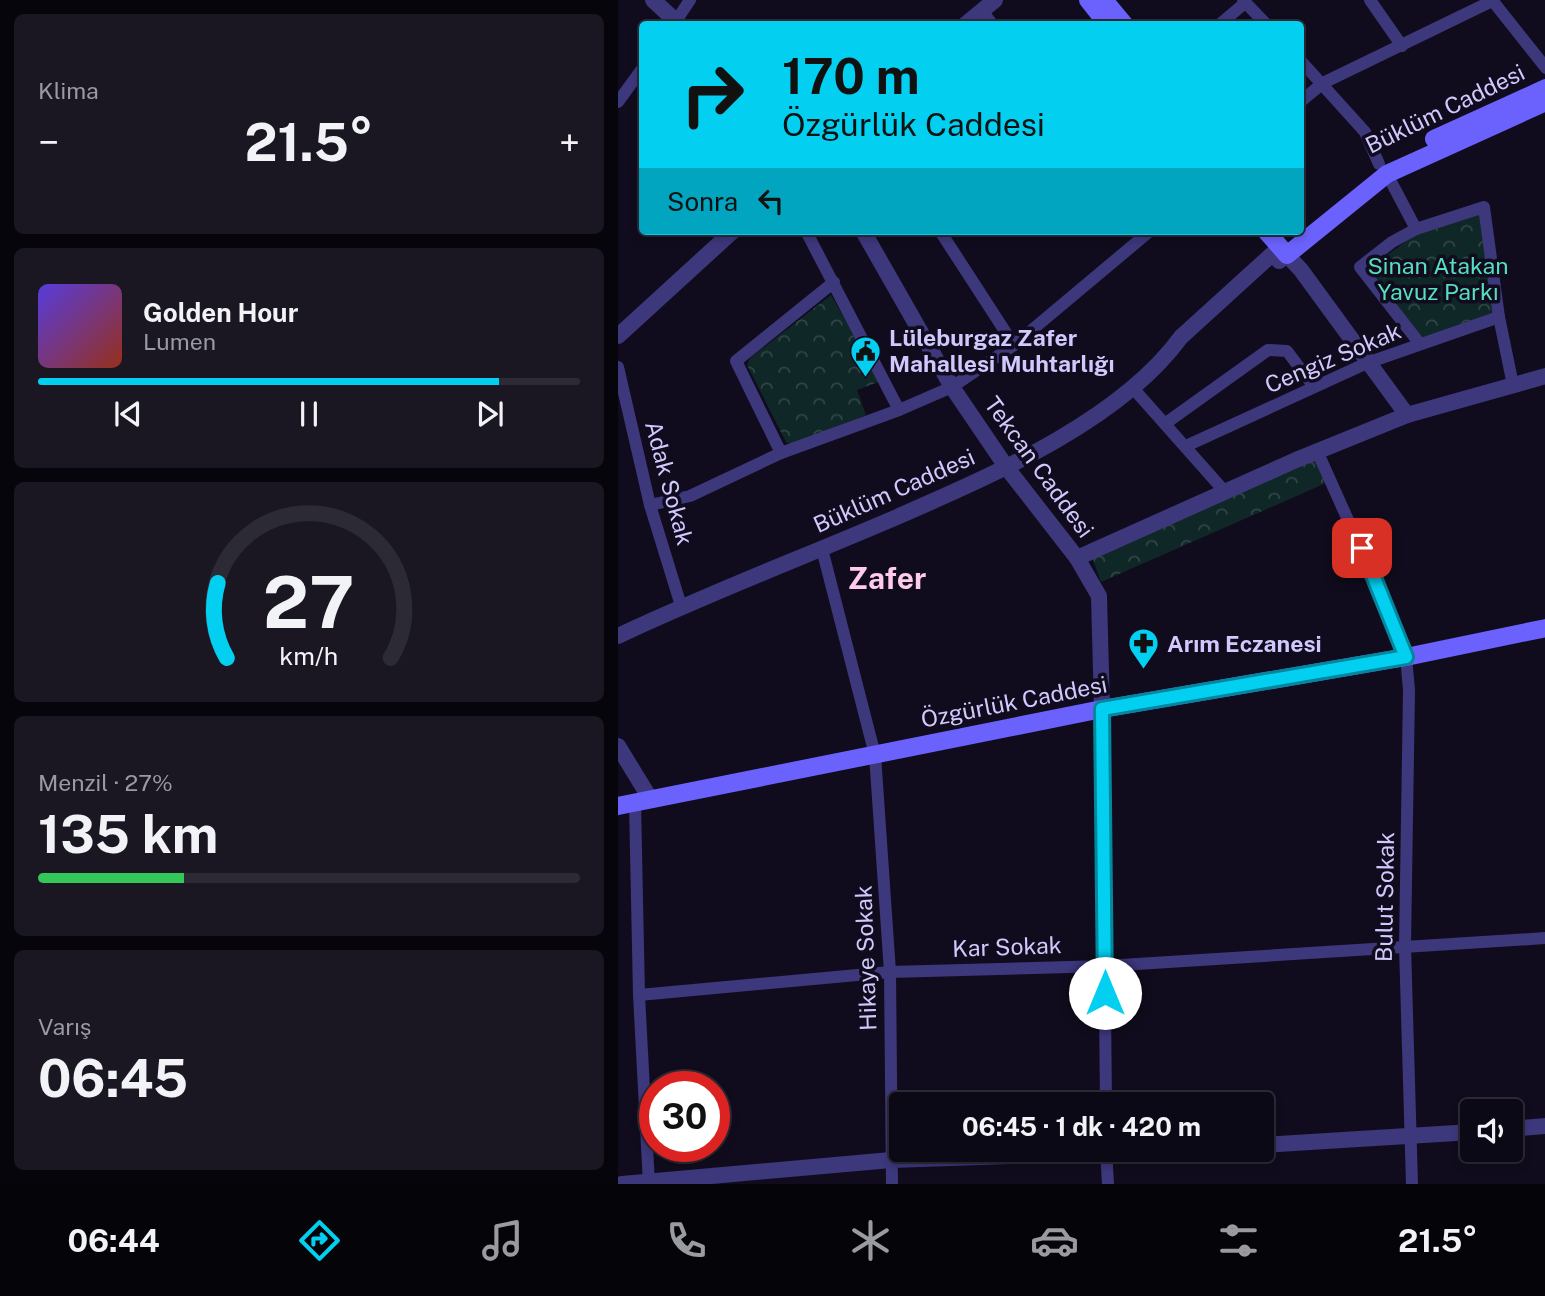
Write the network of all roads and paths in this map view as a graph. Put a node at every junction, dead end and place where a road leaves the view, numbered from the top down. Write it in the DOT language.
graph roads {
  1 [pos="653,0"];
  2 [pos="690,0"];
  3 [pos="1088,0"];
  4 [pos="1104,0"];
  5 [pos="1370,0"];
  6 [pos="1493,0"];
  7 [pos="1244,2"];
  8 [pos="988,5"];
  9 [pos="673,21"];
  10 [pos="678,21"];
  11 [pos="969,21"];
  12 [pos="1105,21"];
  13 [pos="1122,21"];
  14 [pos="1223,21"];
  15 [pos="1263,21"];
  16 [pos="1403,46"];
  17 [pos="1304,64"];
  18 [pos="1545,68"];
  19 [pos="639,72"];
  20 [pos="1323,83"];
  21 [pos="1545,88"];
  22 [pos="621,92"];
  23 [pos="1304,99"];
  24 [pos="1545,102"];
  25 [pos="1383,169"];
  26 [pos="1304,229"];
  27 [pos="1417,229"];
  28 [pos="729,235"];
  29 [pos="808,235"];
  30 [pos="871,235"];
  31 [pos="943,235"];
  32 [pos="1142,235"];
  33 [pos="1290,240"];
  34 [pos="834,282"];
  35 [pos="1499,317"];
  36 [pos="618,336"];
  37 [pos="1420,344"];
  38 [pos="1014,345"];
  39 [pos="1367,363"];
  40 [pos="618,367"];
  41 [pos="1545,376"];
  42 [pos="1513,385"];
  43 [pos="952,387"];
  44 [pos="1132,387"];
  45 [pos="1314,387"];
  46 [pos="899,410"];
  47 [pos="1407,415"];
  48 [pos="1166,423"];
  49 [pos="1186,446"];
  50 [pos="781,453"];
  51 [pos="1318,453"];
  52 [pos="1007,468"];
  53 [pos="1226,493"];
  54 [pos="650,505"];
  55 [pos="822,549"];
  56 [pos="1077,558"];
  57 [pos="682,609"];
  58 [pos="1545,628"];
  59 [pos="618,636"];
  60 [pos="1406,657"];
  61 [pos="1102,709"];
  62 [pos="618,746"];
  63 [pos="875,755"];
  64 [pos="635,803"];
  65 [pos="1545,937"];
  66 [pos="1405,946"];
  67 [pos="1105,966"];
  68 [pos="890,972"];
  69 [pos="639,995"];
  70 [pos="891,1092"];
  71 [pos="1106,1092"];
  72 [pos="1545,1126"];
  73 [pos="1523,1128"];
  74 [pos="1460,1133"];
  75 [pos="1410,1137"];
  76 [pos="1274,1144"];
  77 [pos="889,1160"];
  78 [pos="892,1162"];
  79 [pos="1107,1162"];
  80 [pos="649,1183"];
  81 [pos="622,1184"];
  82 [pos="892,1184"];
  83 [pos="1108,1184"];
  84 [pos="1412,1184"];
  1 -- 9 [label="street"];
  2 -- 10 [label="street"];
  3 -- 12 [label="main road"];
  4 -- 13 [label="main road"];
  5 -- 16 [label="street"];
  6 -- 16 [label="street"];
  6 -- 18 [label="street"];
  7 -- 14 [label="street"];
  7 -- 15 [label="street"];
  8 -- 11 [label="street"];
  16 -- 20 [label="street"];
  17 -- 20 [label="street"];
  19 -- 22 [label="street"];
  20 -- 23 [label="street"];
  20 -- 25 [label="street"];
  21 -- 25 [label="main road, Büklüm Caddesi"];
  24 -- 25 [label="main road, Büklüm Caddesi"];
  25 -- 26 [label="main road, Büklüm Caddesi"];
  25 -- 27 [label="street"];
  27 -- 35 [label="street"];
  27 -- 37 [label="street"];
  28 -- 36 [label="street"];
  29 -- 34 [label="street"];
  30 -- 43 [label="street, Tekcan Caddesi"];
  31 -- 38 [label="street"];
  32 -- 38 [label="street"];
  33 -- 39 [label="street"];
  33 -- 44 [label="street, Büklüm Caddesi"];
  34 -- 46 [label="street"];
  34 -- 50 [label="street"];
  35 -- 37 [label="street, Cengiz Sokak"];
  35 -- 42 [label="street"];
  37 -- 39 [label="street, Cengiz Sokak"];
  38 -- 43 [label="street"];
  39 -- 45 [label="street, Cengiz Sokak"];
  39 -- 47 [label="street"];
  40 -- 54 [label="street, Adak Sokak"];
  41 -- 42 [label="street"];
  42 -- 47 [label="street"];
  43 -- 46 [label="street"];
  43 -- 52 [label="street, Tekcan Caddesi"];
  44 -- 48 [label="street"];
  44 -- 52 [label="street, Büklüm Caddesi"];
  45 -- 48 [label="street"];
  45 -- 49 [label="street, Cengiz Sokak"];
  46 -- 50 [label="street"];
  47 -- 51 [label="street"];
  48 -- 49 [label="street"];
  49 -- 53 [label="street"];
  50 -- 54 [label="street"];
  51 -- 53 [label="street"];
  51 -- 60 [label="street, Bulut Sokak"];
  52 -- 55 [label="street, Büklüm Caddesi"];
  52 -- 56 [label="street, Tekcan Caddesi"];
  53 -- 56 [label="street"];
  54 -- 57 [label="street, Adak Sokak"];
  55 -- 57 [label="street, Büklüm Caddesi"];
  55 -- 63 [label="street, Hikaye Sokak"];
  56 -- 61 [label="street, Tekcan Caddesi"];
  57 -- 59 [label="street, Büklüm Caddesi"];
  58 -- 60 [label="main road, Özgürlük Caddesi"];
  60 -- 61 [label="main road, Özgürlük Caddesi"];
  60 -- 66 [label="street, Bulut Sokak"];
  61 -- 63 [label="main road, Özgürlük Caddesi"];
  61 -- 67 [label="street"];
  62 -- 64 [label="street"];
  63 -- 64 [label="main road, Özgürlük Caddesi"];
  63 -- 68 [label="street, Hikaye Sokak"];
  64 -- 69 [label="street"];
  65 -- 66 [label="street, Kar Sokak"];
  66 -- 67 [label="street, Kar Sokak"];
  66 -- 75 [label="street, Bulut Sokak"];
  67 -- 68 [label="street, Kar Sokak"];
  67 -- 71 [label="street"];
  68 -- 69 [label="street, Kar Sokak"];
  68 -- 70 [label="street, Hikaye Sokak"];
  69 -- 80 [label="street"];
  72 -- 73 [label="street"];
  74 -- 75 [label="street"];
  75 -- 76 [label="street"];
  75 -- 84 [label="street, Bulut Sokak"];
  77 -- 80 [label="street"];
  78 -- 82 [label="street, Hikaye Sokak"];
  79 -- 83 [label="street"];
  80 -- 81 [label="street"];
}
